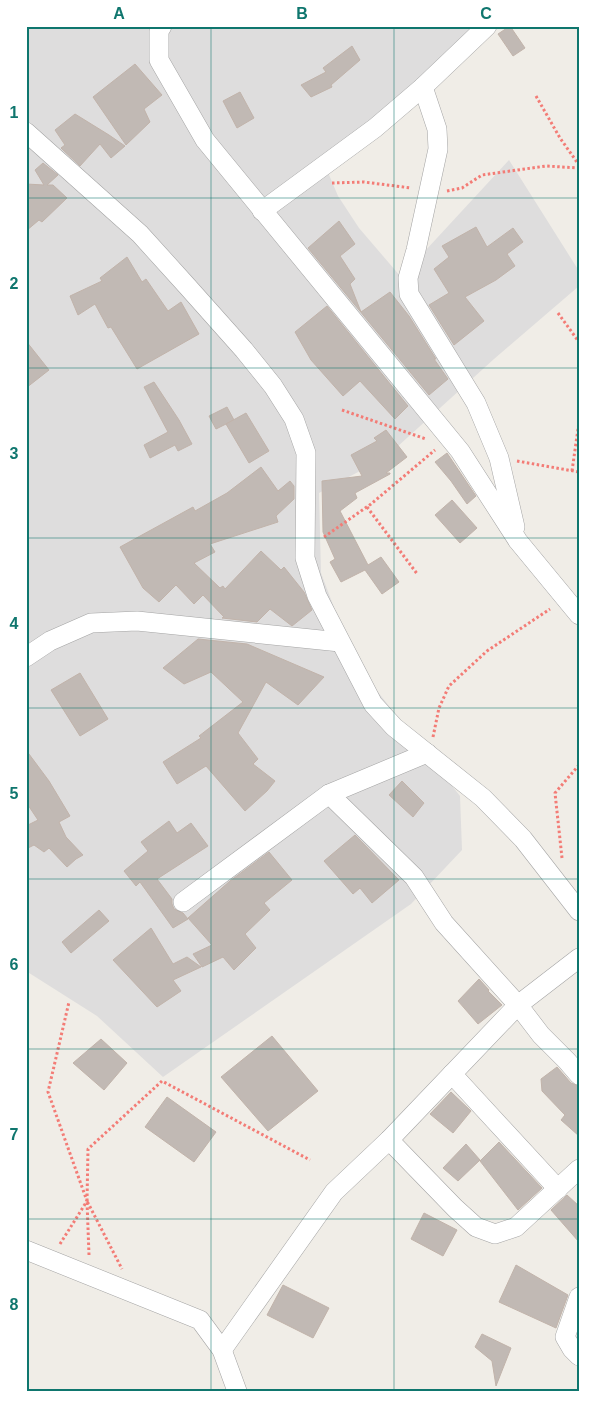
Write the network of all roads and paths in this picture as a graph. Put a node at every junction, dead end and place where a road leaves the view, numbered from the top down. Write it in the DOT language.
graph roads {
  1 [pos="162,26"];
  2 [pos="487,26"];
  3 [pos="424,87"];
  4 [pos="536,96"];
  5 [pos="26,132"];
  6 [pos="579,165"];
  7 [pos="262,211"];
  8 [pos="558,313"];
  9 [pos="579,342"];
  10 [pos="342,410"];
  11 [pos="579,422"];
  12 [pos="445,441"];
  13 [pos="579,472"];
  14 [pos="367,506"];
  15 [pos="518,541"];
  16 [pos="304,551"];
  17 [pos="418,575"];
  18 [pos="566,599"];
  19 [pos="579,615"];
  20 [pos="340,642"];
  21 [pos="26,656"];
  22 [pos="427,753"];
  23 [pos="579,765"];
  24 [pos="329,794"];
  25 [pos="565,894"];
  26 [pos="183,902"];
  27 [pos="579,911"];
  28 [pos="579,958"];
  29 [pos="69,1002"];
  30 [pos="518,1005"];
  31 [pos="452,1074"];
  32 [pos="579,1075"];
  33 [pos="389,1140"];
  34 [pos="310,1160"];
  35 [pos="579,1169"];
  36 [pos="558,1189"];
  37 [pos="87,1201"];
  38 [pos="59,1246"];
  39 [pos="26,1250"];
  40 [pos="89,1261"];
  41 [pos="123,1271"];
  42 [pos="579,1297"];
  43 [pos="222,1350"];
  44 [pos="579,1356"];
  45 [pos="237,1391"];
  1 -- 7 [label="street"];
  2 -- 3 [label="street"];
  3 -- 7 [label="street"];
  3 -- 15 [label="street"];
  4 -- 6 [label="path"];
  5 -- 16 [label="street"];
  7 -- 12 [label="street"];
  8 -- 9 [label="path"];
  10 -- 12 [label="path"];
  11 -- 13 [label="path"];
  12 -- 14 [label="path"];
  12 -- 15 [label="street"];
  14 -- 16 [label="path"];
  14 -- 17 [label="path"];
  15 -- 18 [label="street"];
  16 -- 20 [label="street"];
  18 -- 19 [label="street"];
  18 -- 22 [label="path"];
  20 -- 21 [label="street"];
  20 -- 22 [label="street"];
  22 -- 24 [label="street"];
  22 -- 25 [label="street"];
  23 -- 25 [label="path"];
  24 -- 26 [label="street"];
  24 -- 30 [label="street"];
  25 -- 27 [label="street"];
  28 -- 30 [label="street"];
  29 -- 37 [label="path"];
  30 -- 31 [label="street"];
  30 -- 32 [label="street"];
  31 -- 33 [label="street"];
  31 -- 36 [label="street"];
  33 -- 36 [label="street"];
  33 -- 43 [label="street"];
  34 -- 37 [label="path"];
  35 -- 36 [label="street"];
  37 -- 38 [label="path"];
  37 -- 40 [label="path"];
  37 -- 41 [label="path"];
  39 -- 43 [label="street"];
  42 -- 44 [label="street"];
  43 -- 45 [label="street"];
}
